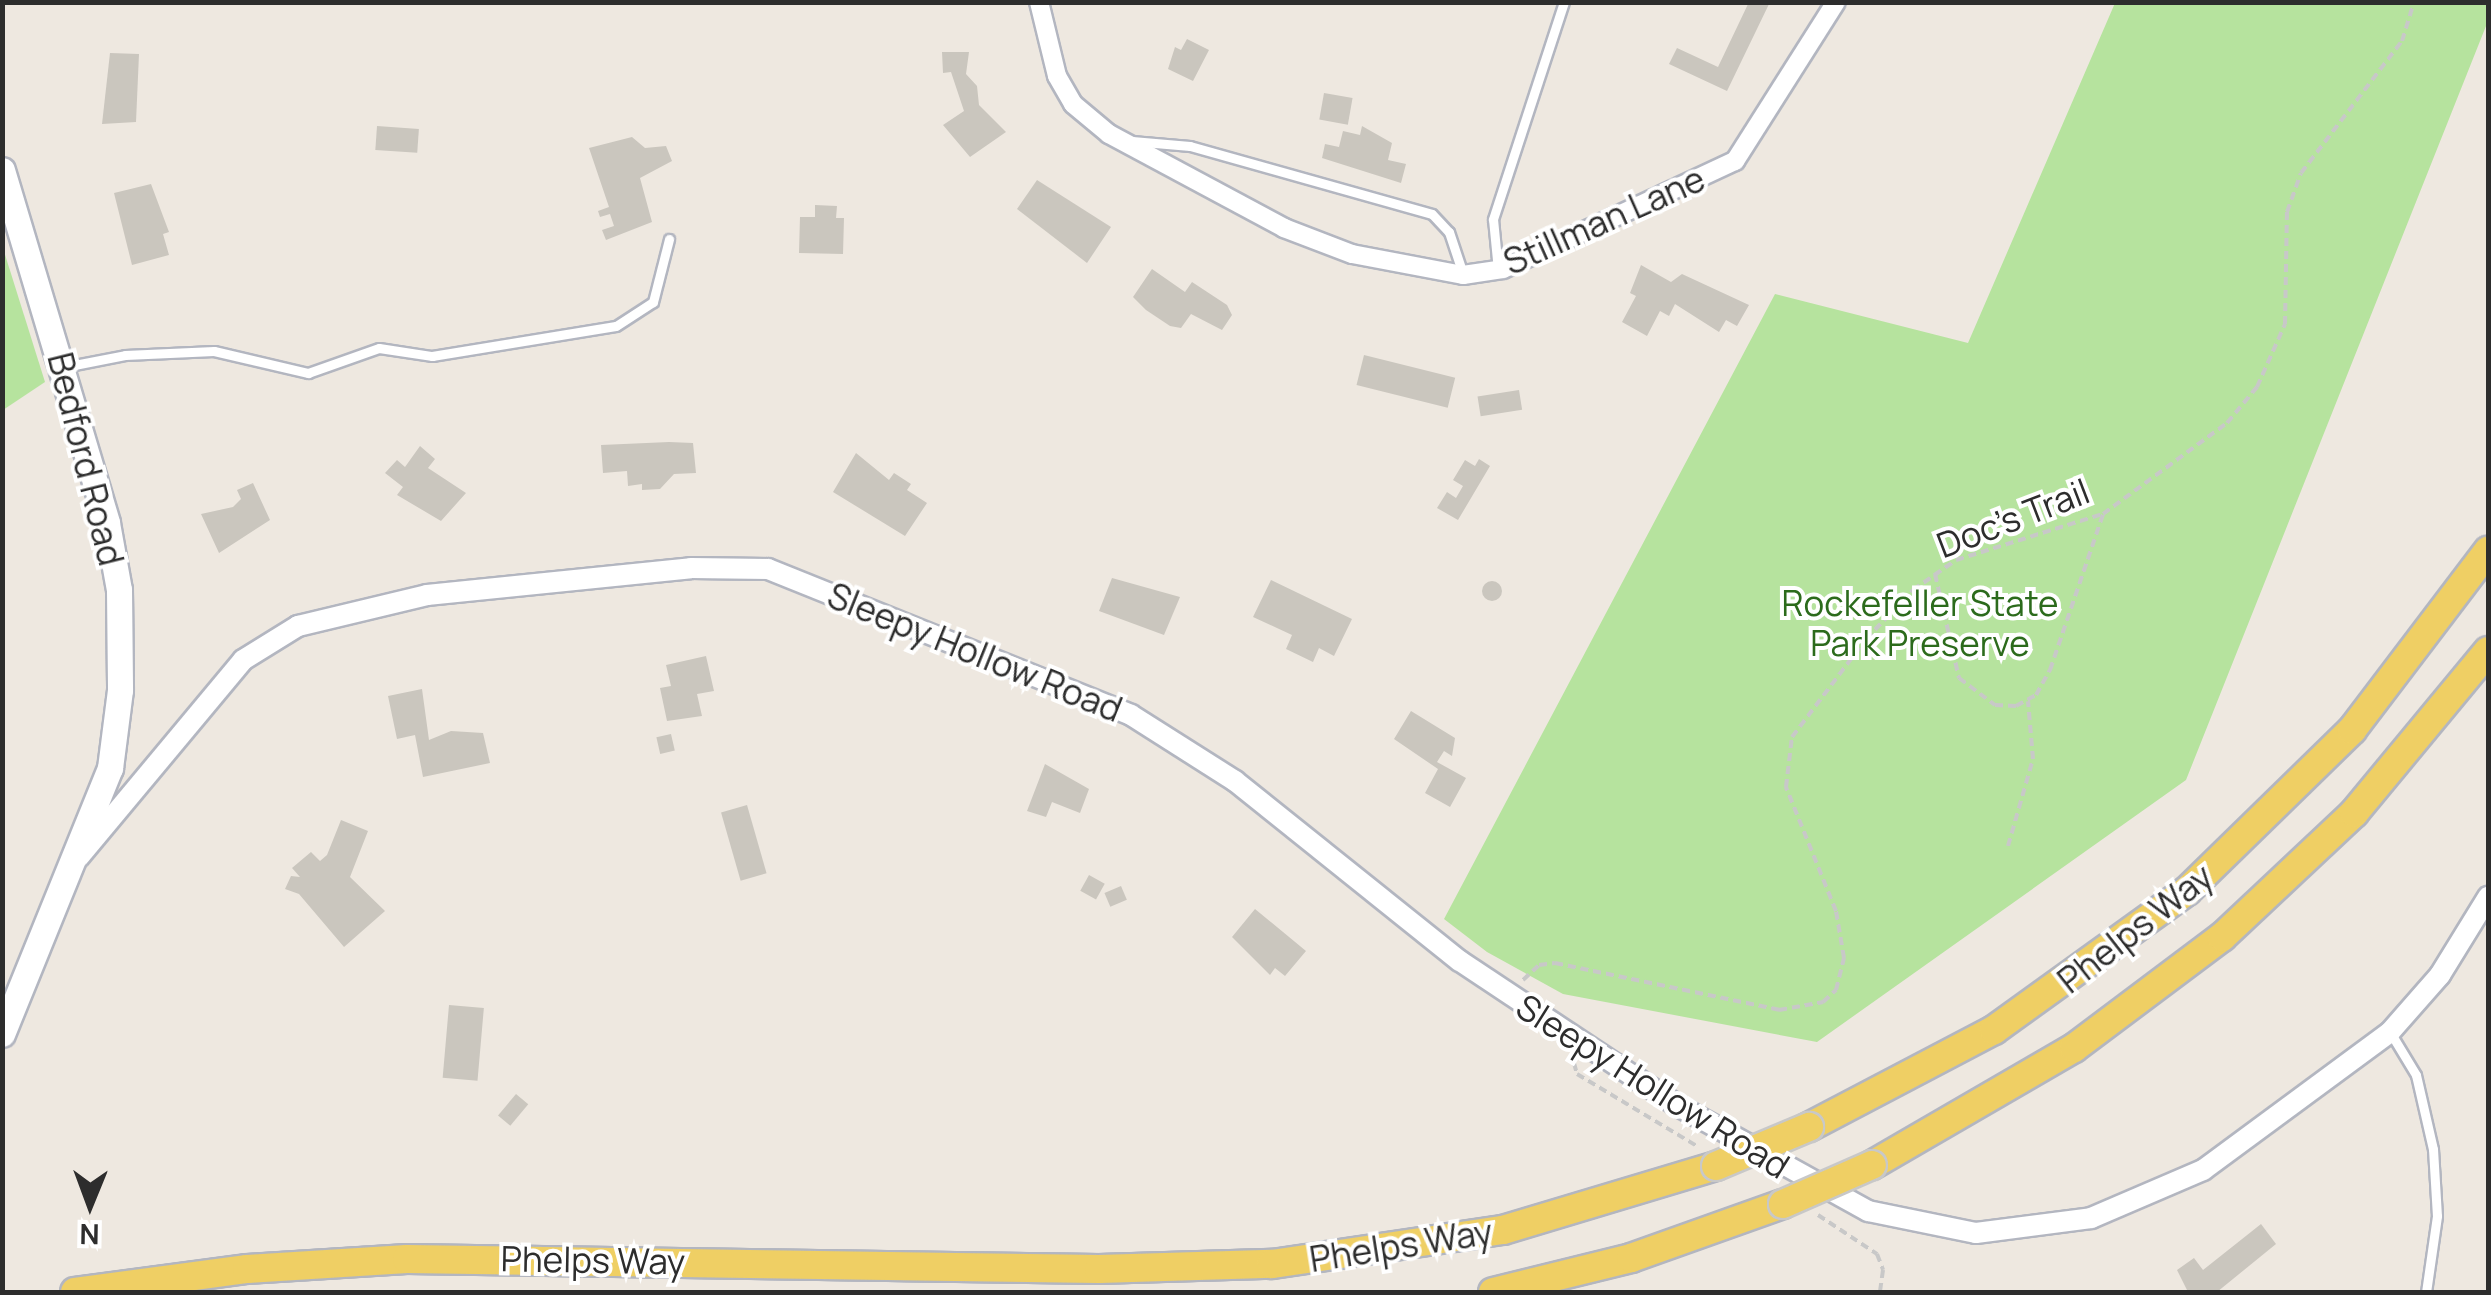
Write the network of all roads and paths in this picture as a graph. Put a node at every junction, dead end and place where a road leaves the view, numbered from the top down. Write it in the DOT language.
graph roads {
  1 [pos="1039,2"];
  2 [pos="1564,2"];
  3 [pos="1836,2"];
  4 [pos="2414,2"];
  5 [pos="1124,142"];
  6 [pos="2,170"];
  7 [pos="670,239"];
  8 [pos="1498,270"];
  9 [pos="1463,275"];
  10 [pos="64,367"];
  11 [pos="2102,514"];
  12 [pos="2488,551"];
  13 [pos="1935,574"];
  14 [pos="2488,651"];
  15 [pos="2028,702"];
  16 [pos="2008,846"];
  17 [pos="75,863"];
  18 [pos="2488,898"];
  19 [pos="1528,988"];
  20 [pos="3,1031"];
  21 [pos="2390,1032"];
  22 [pos="75,1292"];
  23 [pos="1493,1292"];
  24 [pos="2426,1292"];
  1 -- 5 [label="street, Stillman Lane"];
  2 -- 8 [label="lane"];
  3 -- 8 [label="street, Stillman Lane"];
  4 -- 11 [label="path, Doc's Trail"];
  5 -- 9 [label="street, Stillman Lane"];
  5 -- 9 [label="lane"];
  6 -- 10 [label="main road, Bedford Road"];
  7 -- 10 [label="lane"];
  8 -- 9 [label="street, Stillman Lane"];
  10 -- 17 [label="main road, Bedford Road"];
  11 -- 13 [label="path, Doc's Trail"];
  11 -- 15 [label="path"];
  12 -- 22 [label="main road, Phelps Way, bridge"];
  13 -- 15 [label="path"];
  13 -- 19 [label="path, Doc's Trail"];
  14 -- 23 [label="main road, Phelps Way, bridge"];
  15 -- 16 [label="path"];
  17 -- 20 [label="main road, Bedford Road"];
  17 -- 21 [label="street, Sleepy Hollow Road"];
  18 -- 21 [label="street, Sleepy Hollow Road"];
  21 -- 24 [label="lane"];
}
